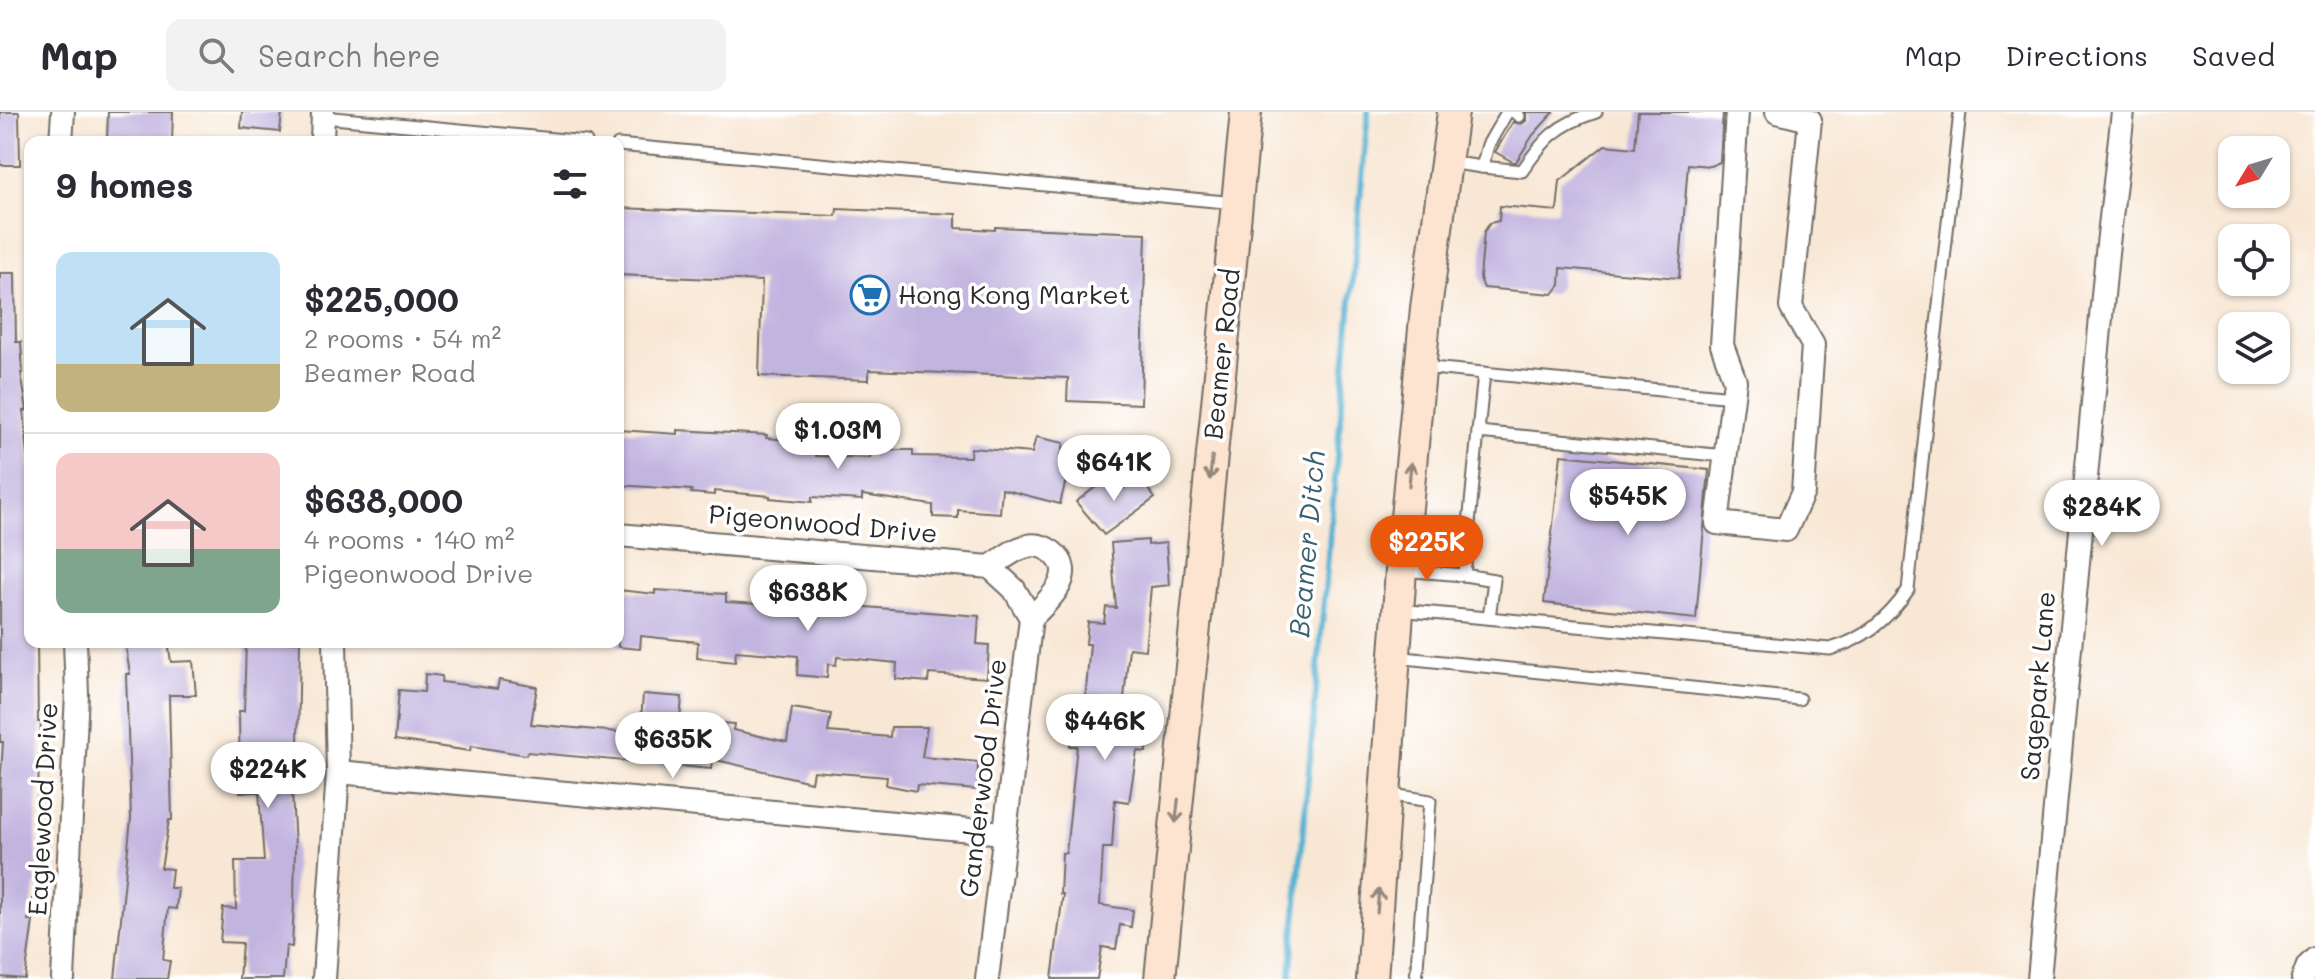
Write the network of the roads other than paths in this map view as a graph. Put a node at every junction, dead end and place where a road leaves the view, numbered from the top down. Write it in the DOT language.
graph roads {
  1 [pos="63,112"];
  2 [pos="1246,112"];
  3 [pos="1453,112"];
  4 [pos="1593,112"];
  5 [pos="1737,112"];
  6 [pos="1777,112"];
  7 [pos="1960,112"];
  8 [pos="2123,112"];
  9 [pos="1513,113"];
  10 [pos="323,115"];
  11 [pos="1576,115"];
  12 [pos="1552,117"];
  13 [pos="1560,128"];
  14 [pos="61,136"];
  15 [pos="322,136"];
  16 [pos="528,136"];
  17 [pos="624,146"];
  18 [pos="1446,162"];
  19 [pos="1482,167"];
  20 [pos="1237,203"];
  21 [pos="1420,367"];
  22 [pos="1484,373"];
  23 [pos="1733,397"];
  24 [pos="1478,432"];
  25 [pos="1726,456"];
  26 [pos="624,536"];
  27 [pos="990,567"];
  28 [pos="1401,570"];
  29 [pos="1464,575"];
  30 [pos="1397,610"];
  31 [pos="1031,618"];
  32 [pos="1489,618"];
  33 [pos="75,648"];
  34 [pos="335,648"];
  35 [pos="1394,656"];
  36 [pos="1799,699"];
  37 [pos="338,772"];
  38 [pos="1385,794"];
  39 [pos="1004,833"];
  40 [pos="2315,959"];
  41 [pos="63,979"];
  42 [pos="324,979"];
  43 [pos="987,979"];
  44 [pos="1160,979"];
  45 [pos="1372,979"];
  46 [pos="1416,979"];
  47 [pos="2039,979"];
  48 [pos="2303,979"];
  1 -- 14 [label="street"];
  2 -- 20 [label="main road, Beamer Road"];
  3 -- 18 [label="main road"];
  4 -- 11 [label="lane"];
  5 -- 23 [label="street"];
  6 -- 25 [label="street"];
  7 -- 32 [label="lane"];
  8 -- 47 [label="street, Sagepark Lane"];
  9 -- 19 [label="lane"];
  10 -- 15 [label="street"];
  10 -- 16 [label="lane"];
  11 -- 13 [label="lane"];
  12 -- 13 [label="lane"];
  13 -- 19 [label="lane"];
  17 -- 20 [label="lane"];
  18 -- 19 [label="lane"];
  18 -- 21 [label="main road"];
  20 -- 44 [label="main road, Beamer Road, one-way"];
  21 -- 22 [label="lane"];
  28 -- 21 [label="main road, one-way"];
  22 -- 23 [label="lane"];
  22 -- 24 [label="lane"];
  23 -- 25 [label="street"];
  24 -- 25 [label="lane"];
  24 -- 29 [label="lane"];
  26 -- 27 [label="street, Pigeonwood Drive"];
  27 -- 31 [label="street"];
  27 -- 31 [label="street"];
  28 -- 29 [label="lane"];
  28 -- 30 [label="main road"];
  29 -- 32 [label="lane"];
  30 -- 32 [label="lane"];
  30 -- 35 [label="main road"];
  31 -- 39 [label="street, Ganderwood Drive"];
  33 -- 41 [label="street, Eaglewood Drive"];
  34 -- 37 [label="street"];
  35 -- 36 [label="lane"];
  35 -- 38 [label="main road"];
  37 -- 39 [label="street"];
  37 -- 42 [label="street"];
  45 -- 38 [label="main road, one-way"];
  38 -- 46 [label="lane"];
  39 -- 43 [label="street, Ganderwood Drive"];
  40 -- 48 [label="street"];
}
